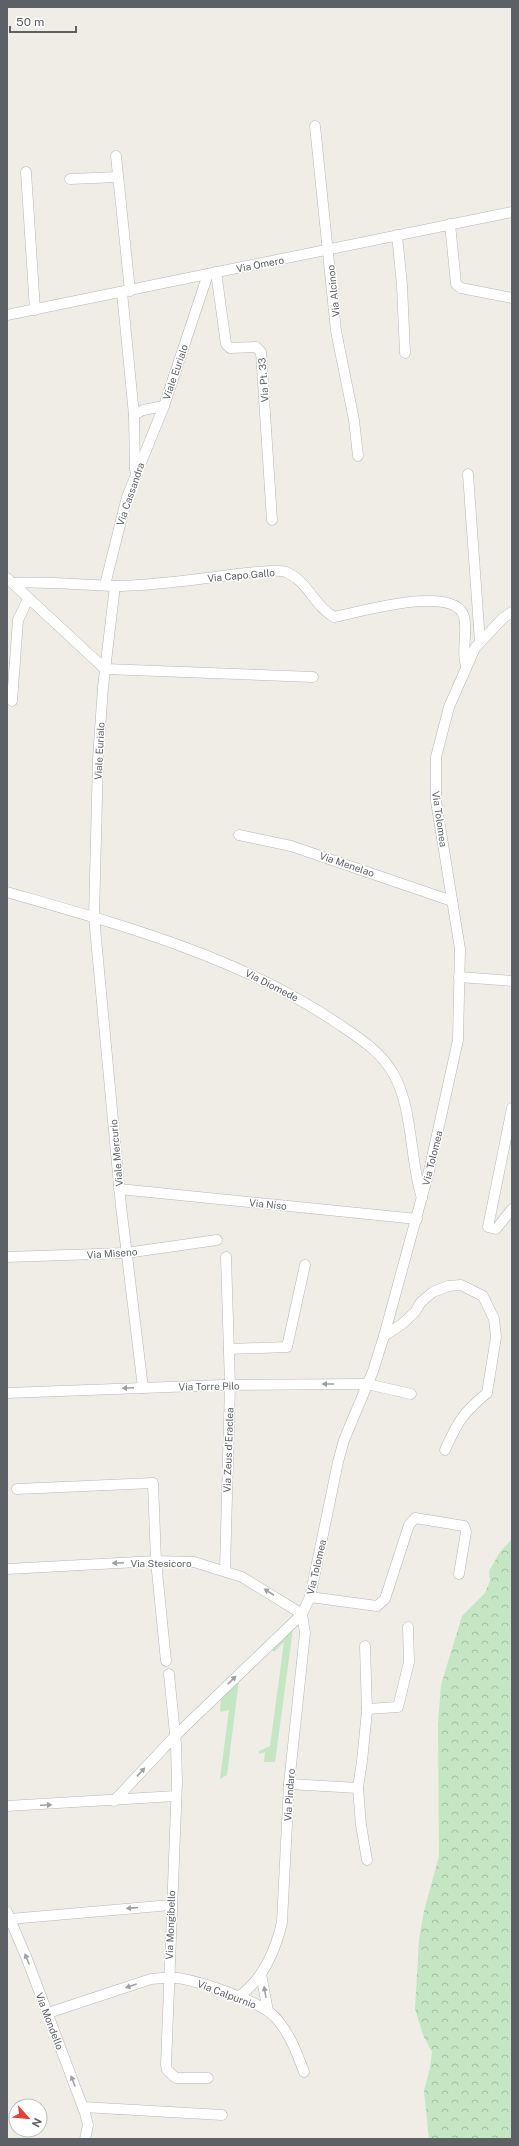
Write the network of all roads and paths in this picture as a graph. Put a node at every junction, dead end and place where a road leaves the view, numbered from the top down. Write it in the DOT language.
graph roads {
  1 [pos="315,126"];
  2 [pos="116,156"];
  3 [pos="26,172"];
  4 [pos="118,177"];
  5 [pos="70,179"];
  6 [pos="512,212"];
  7 [pos="450,224"];
  8 [pos="397,235"];
  9 [pos="328,249"];
  10 [pos="212,273"];
  11 [pos="126,291"];
  12 [pos="512,298"];
  13 [pos="35,310"];
  14 [pos="7,315"];
  15 [pos="405,353"];
  16 [pos="164,406"];
  17 [pos="134,415"];
  18 [pos="358,456"];
  19 [pos="468,474"];
  20 [pos="127,497"];
  21 [pos="272,520"];
  22 [pos="10,580"];
  23 [pos="110,585"];
  24 [pos="28,599"];
  25 [pos="512,612"];
  26 [pos="480,642"];
  27 [pos="466,666"];
  28 [pos="105,669"];
  29 [pos="313,677"];
  30 [pos="12,701"];
  31 [pos="239,835"];
  32 [pos="7,892"];
  33 [pos="452,901"];
  34 [pos="94,917"];
  35 [pos="459,977"];
  36 [pos="512,981"];
  37 [pos="512,1108"];
  38 [pos="119,1189"];
  39 [pos="422,1200"];
  40 [pos="512,1209"];
  41 [pos="416,1219"];
  42 [pos="217,1240"];
  43 [pos="126,1253"];
  44 [pos="7,1257"];
  45 [pos="226,1258"];
  46 [pos="305,1265"];
  47 [pos="384,1336"];
  48 [pos="229,1349"];
  49 [pos="367,1384"];
  50 [pos="230,1385"];
  51 [pos="143,1388"];
  52 [pos="7,1393"];
  53 [pos="411,1394"];
  54 [pos="445,1450"];
  55 [pos="17,1489"];
  56 [pos="156,1561"];
  57 [pos="7,1568"];
  58 [pos="225,1570"];
  59 [pos="459,1574"];
  60 [pos="310,1597"];
  61 [pos="302,1614"];
  62 [pos="408,1627"];
  63 [pos="366,1646"];
  64 [pos="166,1660"];
  65 [pos="169,1674"];
  66 [pos="367,1709"];
  67 [pos="175,1736"];
  68 [pos="288,1784"];
  69 [pos="358,1788"];
  70 [pos="176,1796"];
  71 [pos="114,1801"];
  72 [pos="7,1806"];
  73 [pos="367,1860"];
  74 [pos="171,1905"];
  75 [pos="8,1916"];
  76 [pos="262,1974"];
  77 [pos="168,1977"];
  78 [pos="238,1997"];
  79 [pos="268,2010"];
  80 [pos="48,2013"];
  81 [pos="304,2072"];
  82 [pos="208,2078"];
  83 [pos="83,2107"];
  84 [pos="222,2116"];
  85 [pos="86,2135"];
  1 -- 9 [label="street, Via Alcinoo"];
  2 -- 4 [label="street"];
  3 -- 13 [label="street"];
  4 -- 5 [label="street"];
  4 -- 11 [label="street"];
  6 -- 7 [label="street, Via Omero"];
  7 -- 8 [label="street, Via Omero"];
  7 -- 12 [label="street"];
  8 -- 9 [label="street, Via Omero"];
  8 -- 15 [label="street"];
  9 -- 10 [label="street, Via Omero"];
  9 -- 18 [label="street, Via Alcinoo"];
  10 -- 11 [label="street, Via Omero"];
  10 -- 16 [label="street, Viale Eurialo"];
  10 -- 21 [label="street, Via Pt. 33"];
  11 -- 13 [label="street, Via Omero"];
  11 -- 17 [label="street"];
  13 -- 14 [label="street, Via Omero"];
  16 -- 17 [label="street, Viale Eurialo"];
  16 -- 20 [label="street, Via Cassandra"];
  17 -- 20 [label="street"];
  19 -- 26 [label="street"];
  20 -- 23 [label="street, Via Cassandra"];
  22 -- 23 [label="street, Via Capo Gallo"];
  22 -- 24 [label="street"];
  23 -- 27 [label="street, Via Capo Gallo"];
  23 -- 28 [label="street, Viale Eurialo"];
  24 -- 28 [label="street"];
  24 -- 30 [label="street"];
  25 -- 26 [label="street, Via Tolomea"];
  26 -- 27 [label="street, Via Tolomea"];
  27 -- 33 [label="street, Via Tolomea"];
  28 -- 29 [label="street"];
  28 -- 34 [label="street, Viale Eurialo"];
  31 -- 33 [label="street, Via Menelao"];
  32 -- 34 [label="street, Via Diomede"];
  33 -- 35 [label="street, Via Tolomea"];
  34 -- 38 [label="street, Viale Mercurio"];
  34 -- 39 [label="street, Via Diomede"];
  35 -- 36 [label="street"];
  35 -- 39 [label="street, Via Tolomea"];
  37 -- 40 [label="street"];
  38 -- 41 [label="street, Via Niso"];
  38 -- 43 [label="street, Viale Mercurio"];
  39 -- 41 [label="street, Via Tolomea"];
  41 -- 47 [label="street, Via Tolomea"];
  42 -- 43 [label="street, Via Miseno"];
  43 -- 44 [label="street, Via Miseno"];
  43 -- 51 [label="street, Viale Mercurio"];
  45 -- 48 [label="street, Via Zeus d'Eraclea"];
  46 -- 48 [label="street"];
  47 -- 49 [label="street, Via Tolomea"];
  47 -- 54 [label="street"];
  48 -- 50 [label="street, Via Zeus d'Eraclea"];
  49 -- 50 [label="street, Via Torre Pilo, one-way"];
  49 -- 53 [label="street, Via Torre Pilo"];
  49 -- 60 [label="street, Via Tolomea"];
  50 -- 51 [label="street, Via Torre Pilo"];
  50 -- 58 [label="street, Via Zeus d'Eraclea"];
  51 -- 52 [label="street, Via Torre Pilo, one-way"];
  55 -- 56 [label="street"];
  56 -- 57 [label="street, Via Stesicoro, one-way"];
  56 -- 58 [label="street, Via Stesicoro"];
  56 -- 64 [label="street"];
  61 -- 58 [label="street, Via Stesicoro, one-way"];
  59 -- 60 [label="street"];
  60 -- 61 [label="street, Via Tolomea"];
  67 -- 61 [label="street, Via Tolomea, one-way"];
  61 -- 68 [label="street, Via Pindaro"];
  62 -- 66 [label="street"];
  63 -- 66 [label="street"];
  65 -- 67 [label="street, Via Mongibello"];
  66 -- 69 [label="street"];
  67 -- 70 [label="street, Via Mongibello"];
  71 -- 67 [label="street, Via Tolomea, one-way"];
  68 -- 69 [label="street"];
  68 -- 76 [label="street, Via Pindaro"];
  69 -- 73 [label="street"];
  70 -- 71 [label="street"];
  70 -- 74 [label="street, Via Mongibello"];
  72 -- 71 [label="street, one-way"];
  74 -- 75 [label="street, one-way"];
  74 -- 77 [label="street, Via Mongibello"];
  80 -- 75 [label="street, Via Mondello, one-way"];
  76 -- 78 [label="street, Via Pindaro"];
  79 -- 76 [label="street, one-way"];
  77 -- 78 [label="street, Via Calpurnio"];
  77 -- 80 [label="street, Via Calpurnio, one-way"];
  77 -- 82 [label="street, Via Mongibello"];
  78 -- 79 [label="street, Via Calpurnio"];
  79 -- 81 [label="street, Via Calpurnio"];
  83 -- 80 [label="street, Via Mondello, one-way"];
  83 -- 84 [label="street"];
  83 -- 85 [label="street, Via Mondello"];
}
